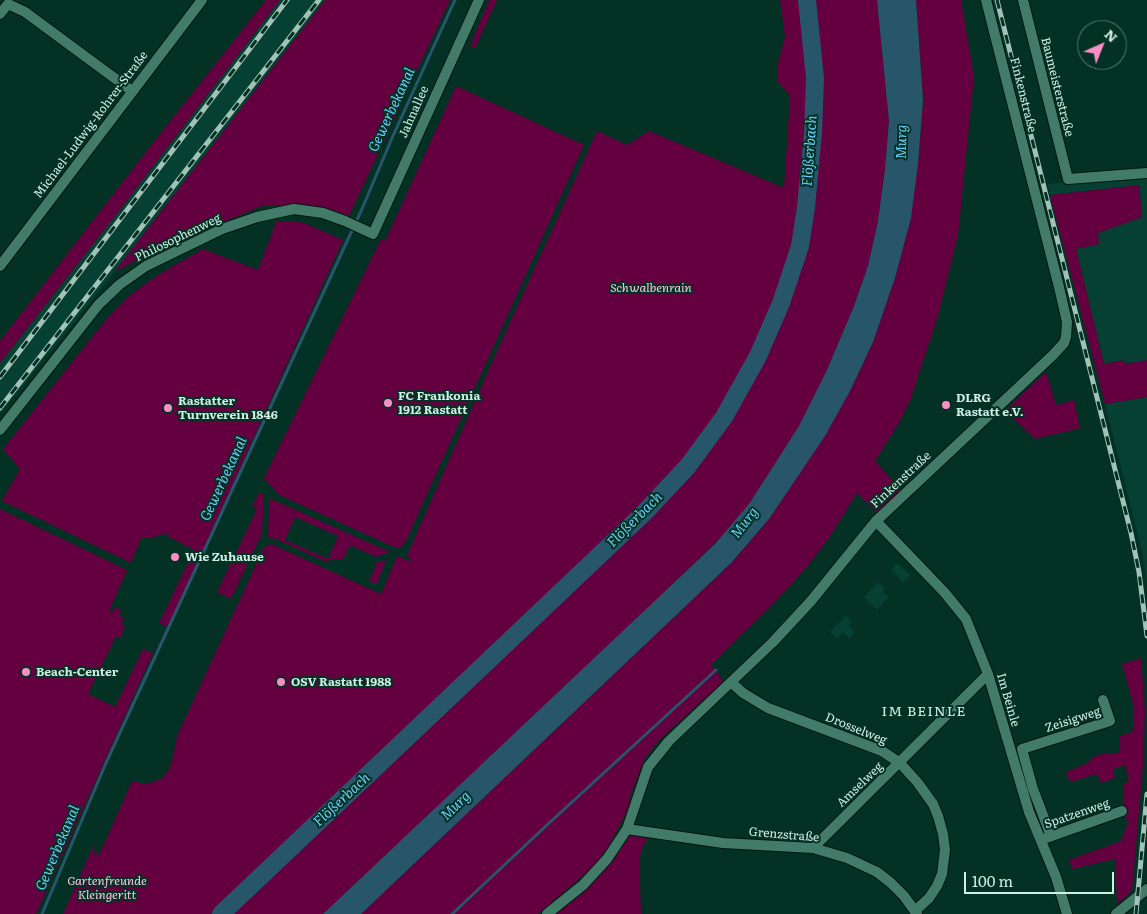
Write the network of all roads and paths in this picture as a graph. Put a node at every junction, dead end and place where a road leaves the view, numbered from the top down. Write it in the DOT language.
graph roads {
  1 [pos="202,0"];
  2 [pos="479,0"];
  3 [pos="986,0"];
  4 [pos="1023,0"];
  5 [pos="0,14"];
  6 [pos="132,91"];
  7 [pos="1147,174"];
  8 [pos="373,234"];
  9 [pos="0,266"];
  10 [pos="0,430"];
  11 [pos="876,521"];
  12 [pos="988,674"];
  13 [pos="731,682"];
  14 [pos="1103,700"];
  15 [pos="900,764"];
  16 [pos="1122,811"];
  17 [pos="626,829"];
  18 [pos="1051,836"];
  19 [pos="1040,840"];
  20 [pos="813,848"];
  21 [pos="1147,889"];
  22 [pos="916,913"];
  23 [pos="547,914"];
  24 [pos="1067,914"];
  25 [pos="1116,914"];
  1 -- 6 [label="street, Michael-Ludwig-Rohrer-Straße"];
  2 -- 8 [label="street, Jahnallee"];
  3 -- 11 [label="street, Finkenstraße"];
  4 -- 7 [label="street, Baumeisterstraße"];
  5 -- 6 [label="street"];
  6 -- 9 [label="street, Michael-Ludwig-Rohrer-Straße"];
  8 -- 10 [label="street, Philosophenweg"];
  11 -- 12 [label="street, Im Beinle"];
  11 -- 13 [label="street, Finkenstraße"];
  12 -- 15 [label="street, Amselweg"];
  12 -- 19 [label="street, Im Beinle"];
  13 -- 15 [label="street, Drosselweg"];
  13 -- 17 [label="street, Finkenstraße"];
  14 -- 18 [label="street, Zeisigweg"];
  15 -- 20 [label="street, Amselweg"];
  15 -- 22 [label="street, Drosselweg"];
  16 -- 18 [label="street, Spatzenweg"];
  17 -- 20 [label="street, Grenzstraße"];
  17 -- 23 [label="street, Finkenstraße"];
  18 -- 19 [label="street, Spatzenweg"];
  19 -- 24 [label="street, Im Beinle"];
  20 -- 22 [label="street, Grenzstraße"];
  21 -- 25 [label="street"];
}
